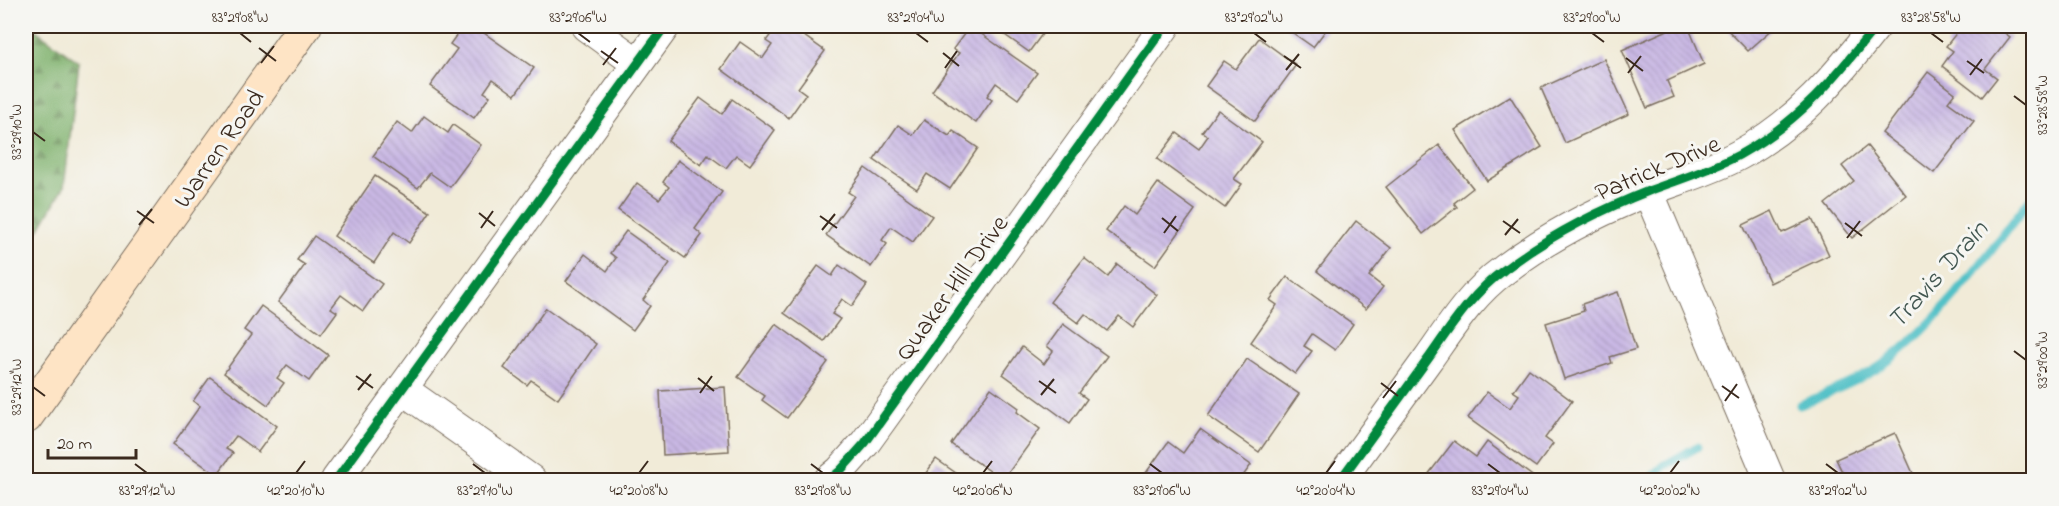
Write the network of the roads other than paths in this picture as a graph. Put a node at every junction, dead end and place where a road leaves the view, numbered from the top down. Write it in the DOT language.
graph roads {
  1 [pos="305,26"];
  2 [pos="586,26"];
  3 [pos="665,26"];
  4 [pos="1165,26"];
  5 [pos="1876,26"];
  6 [pos="637,63"];
  7 [pos="1648,191"];
  8 [pos="402,389"];
  9 [pos="26,417"];
  10 [pos="336,480"];
  11 [pos="531,480"];
  12 [pos="829,480"];
  13 [pos="1340,480"];
  14 [pos="1770,480"];
  1 -- 9 [label="main road, Warren Road"];
  2 -- 6 [label="street"];
  3 -- 6 [label="street"];
  4 -- 12 [label="street, Quaker Hill Drive"];
  5 -- 7 [label="street, Patrick Drive"];
  6 -- 8 [label="street"];
  7 -- 13 [label="street, Patrick Drive"];
  7 -- 14 [label="street"];
  8 -- 10 [label="street"];
  8 -- 11 [label="street"];
}
